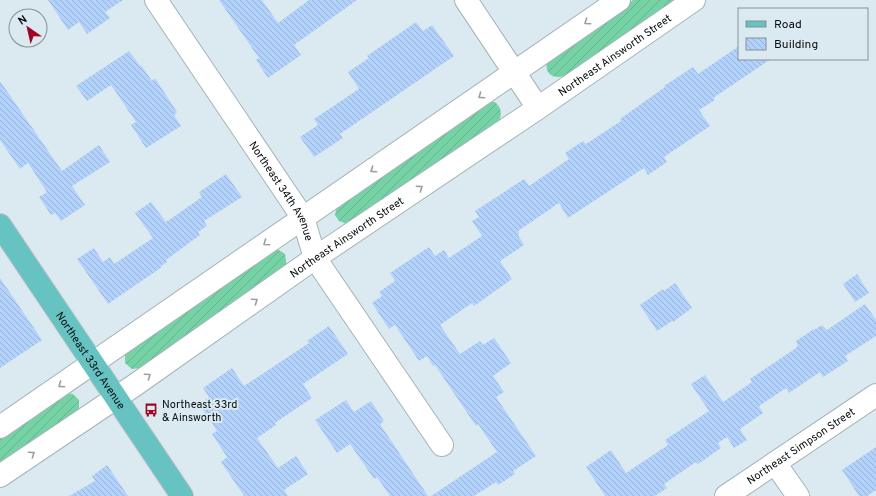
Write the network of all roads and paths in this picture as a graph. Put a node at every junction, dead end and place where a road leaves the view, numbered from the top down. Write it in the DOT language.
graph roads {
  1 [pos="156,0"];
  2 [pos="466,0"];
  3 [pos="620,0"];
  4 [pos="694,0"];
  5 [pos="515,73"];
  6 [pos="538,108"];
  7 [pos="303,218"];
  8 [pos="0,225"];
  9 [pos="315,258"];
  10 [pos="93,363"];
  11 [pos="876,395"];
  12 [pos="116,398"];
  13 [pos="0,427"];
  14 [pos="442,445"];
  15 [pos="775,463"];
  16 [pos="0,476"];
  17 [pos="182,496"];
  18 [pos="726,496"];
  19 [pos="798,496"];
  1 -- 7 [label="street, Northeast 34th Avenue"];
  2 -- 5 [label="street"];
  3 -- 5 [label="street, one-way"];
  4 -- 6 [label="street, Northeast Ainsworth Street"];
  5 -- 6 [label="street"];
  5 -- 7 [label="street, one-way"];
  9 -- 6 [label="street, Northeast Ainsworth Street, one-way"];
  7 -- 9 [label="street, Northeast 34th Avenue"];
  7 -- 10 [label="street, one-way"];
  8 -- 10 [label="main road, Northeast 33rd Avenue"];
  12 -- 9 [label="street, Northeast Ainsworth Street, one-way"];
  9 -- 14 [label="street, Northeast 34th Avenue"];
  10 -- 12 [label="main road, Northeast 33rd Avenue"];
  10 -- 13 [label="street, one-way"];
  11 -- 15 [label="street, Northeast Simpson Street"];
  16 -- 12 [label="street, Northeast Ainsworth Street, one-way"];
  12 -- 17 [label="main road, Northeast 33rd Avenue"];
  15 -- 18 [label="street, Northeast Simpson Street"];
  15 -- 19 [label="street"];
}
